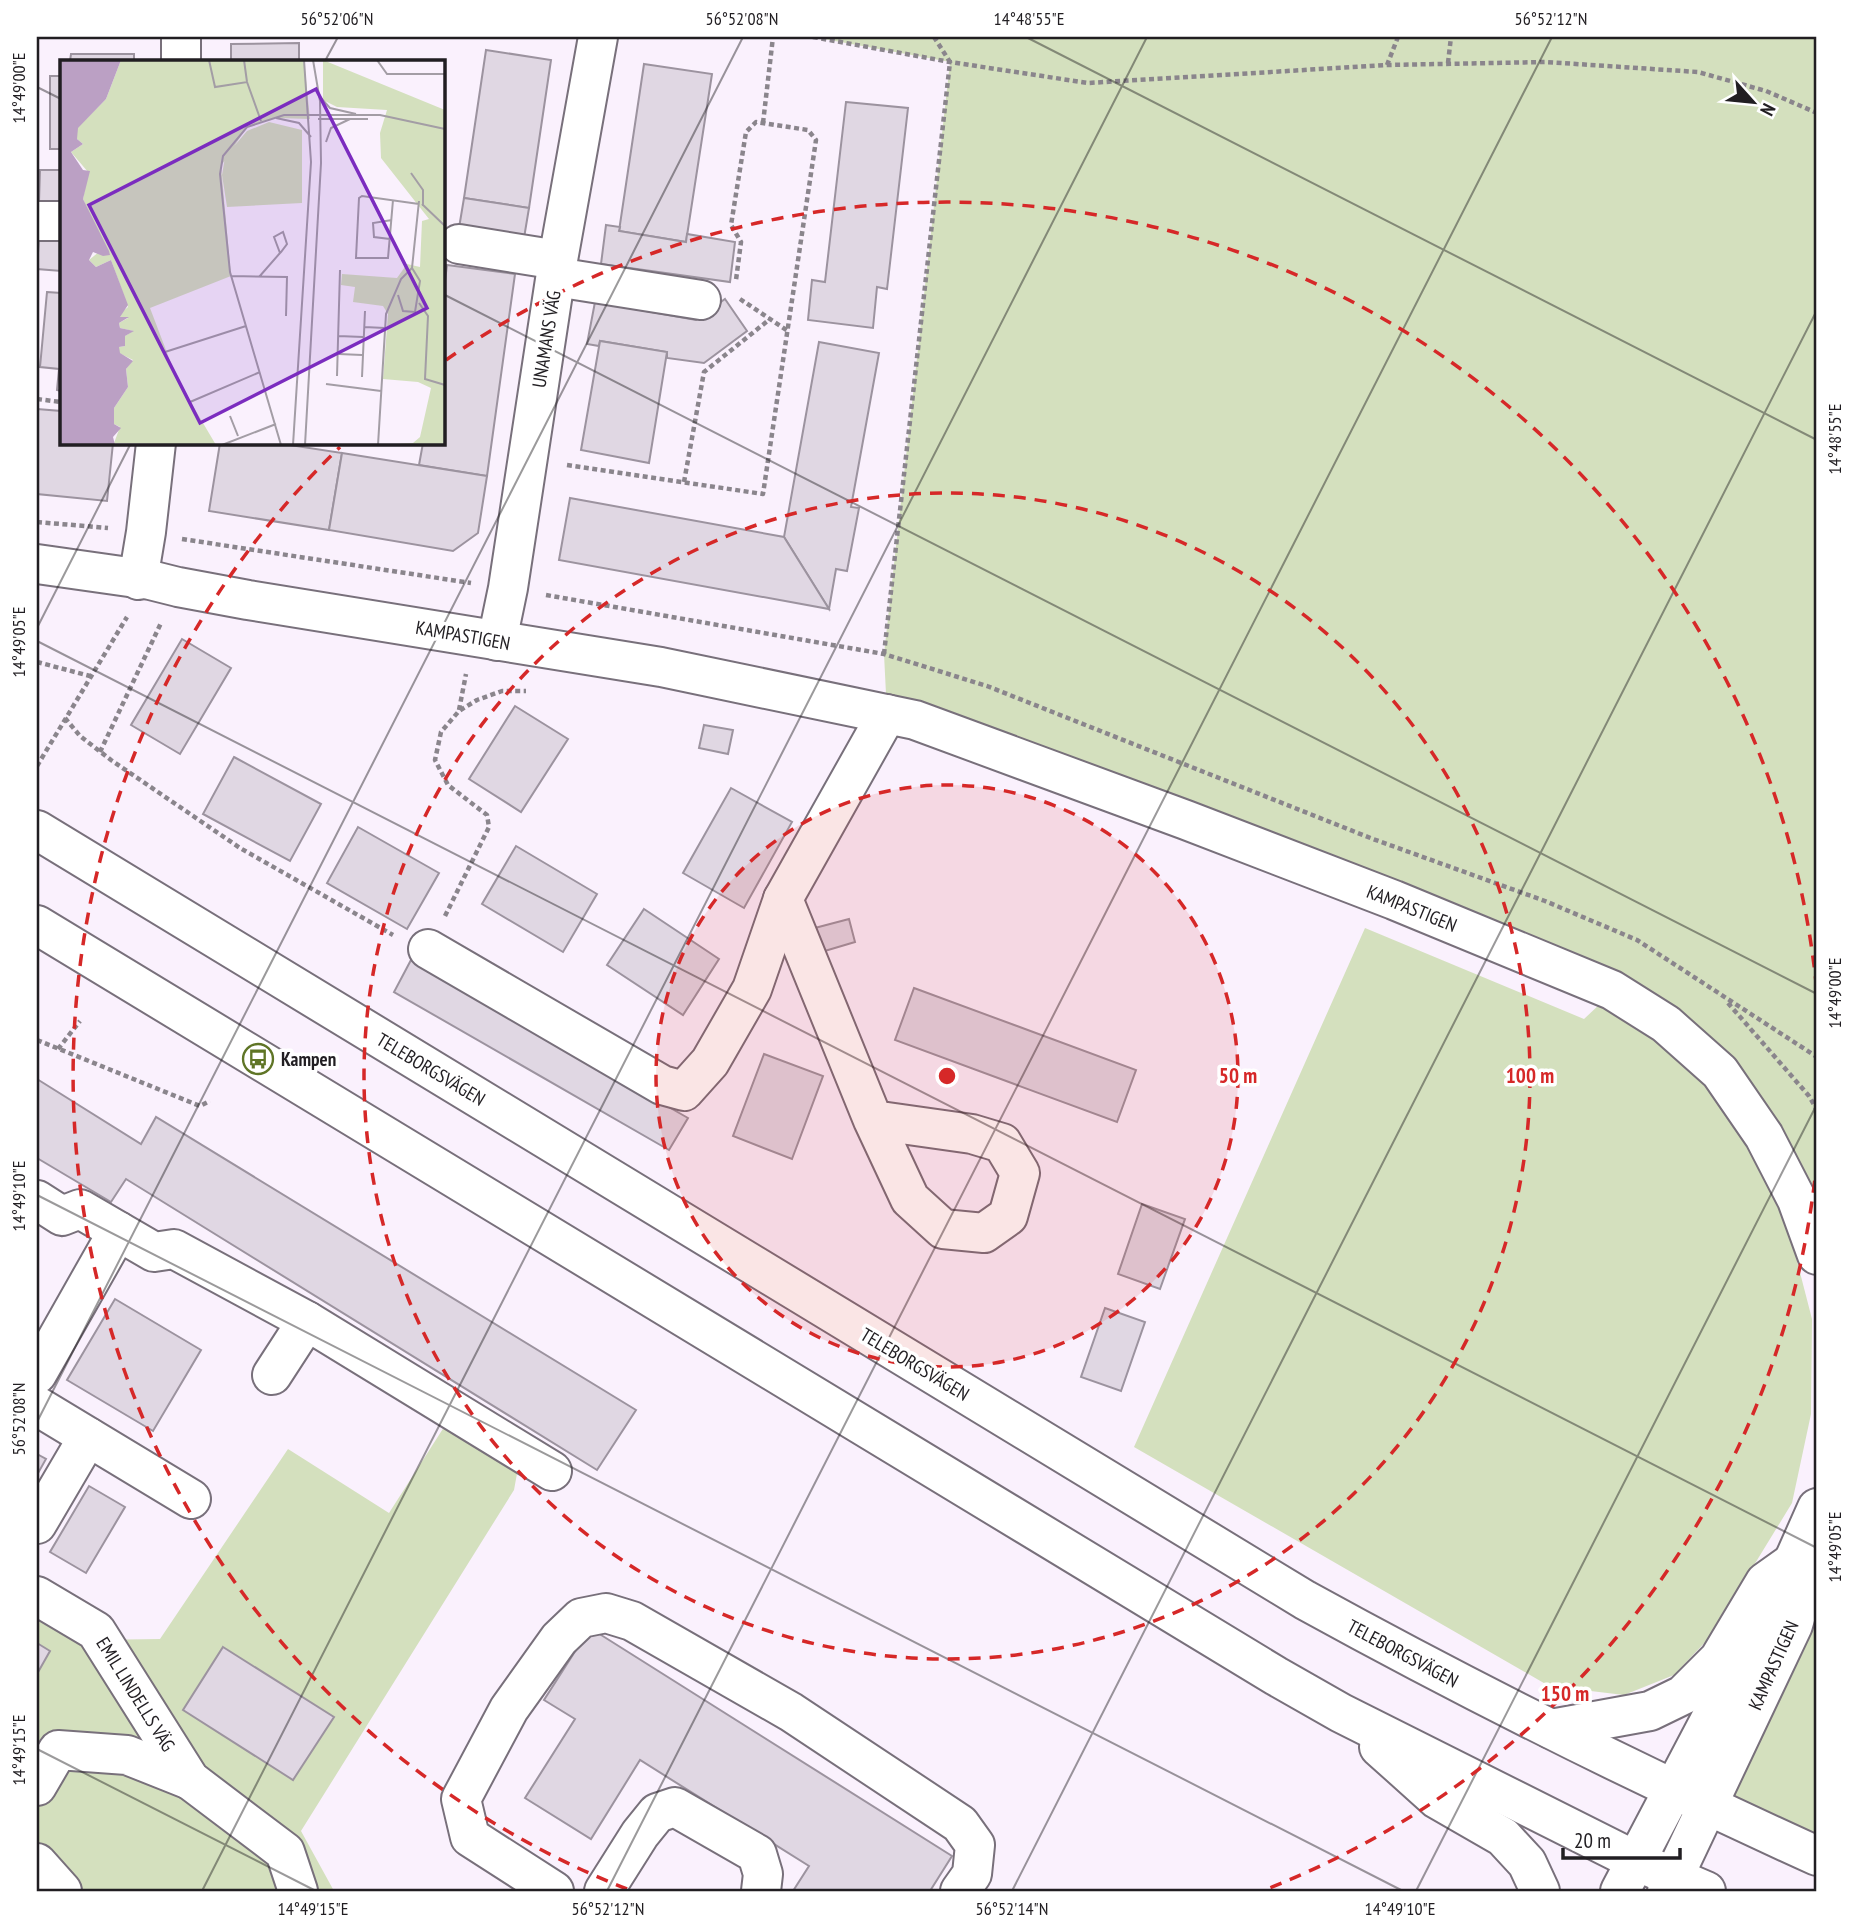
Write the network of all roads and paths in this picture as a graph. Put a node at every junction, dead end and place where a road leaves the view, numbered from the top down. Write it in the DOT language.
graph roads {
  1 [pos="181,37"];
  2 [pos="598,37"];
  3 [pos="773,37"];
  4 [pos="813,37"];
  5 [pos="934,37"];
  6 [pos="1398,37"];
  7 [pos="1451,37"];
  8 [pos="181,60"];
  9 [pos="950,62"];
  10 [pos="1448,64"];
  11 [pos="1387,65"];
  12 [pos="1817,113"];
  13 [pos="763,123"];
  14 [pos="37,221"];
  15 [pos="60,221"];
  16 [pos="458,244"];
  17 [pos="557,268"];
  18 [pos="717,298"];
  19 [pos="770,319"];
  20 [pos="788,331"];
  21 [pos="37,399"];
  22 [pos="60,402"];
  23 [pos="156,444"];
  24 [pos="528,459"];
  25 [pos="684,482"];
  26 [pos="37,564"];
  27 [pos="155,582"];
  28 [pos="497,641"];
  29 [pos="884,654"];
  30 [pos="37,662"];
  31 [pos="90,676"];
  32 [pos="466,678"];
  33 [pos="526,691"];
  34 [pos="459,711"];
  35 [pos="887,714"];
  36 [pos="65,718"];
  37 [pos="100,752"];
  38 [pos="37,766"];
  39 [pos="37,830"];
  40 [pos="783,899"];
  41 [pos="37,925"];
  42 [pos="428,949"];
  43 [pos="1723,997"];
  44 [pos="80,1021"];
  45 [pos="37,1040"];
  46 [pos="58,1049"];
  47 [pos="210,1101"];
  48 [pos="1817,1110"];
  49 [pos="873,1120"];
  50 [pos="37,1200"];
  51 [pos="118,1231"];
  52 [pos="1817,1255"];
  53 [pos="307,1321"];
  54 [pos="37,1374"];
  55 [pos="272,1375"];
  56 [pos="37,1406"];
  57 [pos="88,1437"];
  58 [pos="552,1471"];
  59 [pos="191,1499"];
  60 [pos="1816,1512"];
  61 [pos="37,1524"];
  62 [pos="1793,1562"];
  63 [pos="37,1596"];
  64 [pos="1341,1713"];
  65 [pos="1551,1729"];
  66 [pos="190,1780"];
  67 [pos="37,1786"];
  68 [pos="1672,1790"];
  69 [pos="1709,1806"];
  70 [pos="1817,1856"];
  71 [pos="1628,1876"];
  72 [pos="1682,1887"];
  73 [pos="298,1891"];
  74 [pos="554,1891"];
  75 [pos="604,1891"];
  76 [pos="761,1891"];
  77 [pos="960,1891"];
  78 [pos="1540,1891"];
  1 -- 8 [label="main road"];
  2 -- 17 [label="main road, UNAMANS VÄG"];
  3 -- 13 [label="path"];
  4 -- 9 [label="path"];
  5 -- 9 [label="path"];
  6 -- 11 [label="path"];
  7 -- 10 [label="path"];
  9 -- 11 [label="path"];
  9 -- 29 [label="path"];
  10 -- 11 [label="path"];
  10 -- 12 [label="path"];
  13 -- 18 [label="path"];
  13 -- 20 [label="path"];
  14 -- 15 [label="main road"];
  16 -- 17 [label="main road"];
  17 -- 18 [label="main road"];
  17 -- 24 [label="main road, UNAMANS VÄG"];
  18 -- 19 [label="path"];
  19 -- 20 [label="path"];
  19 -- 25 [label="path"];
  20 -- 25 [label="path"];
  21 -- 22 [label="path"];
  23 -- 27 [label="main road"];
  24 -- 25 [label="path"];
  24 -- 28 [label="main road, UNAMANS VÄG"];
  26 -- 27 [label="main road, KAMPASTIGEN"];
  27 -- 28 [label="main road, KAMPASTIGEN"];
  27 -- 31 [label="path"];
  27 -- 37 [label="path"];
  28 -- 35 [label="main road, KAMPASTIGEN"];
  30 -- 31 [label="path"];
  31 -- 36 [label="path"];
  32 -- 34 [label="path"];
  33 -- 34 [label="path"];
  34 -- 42 [label="path"];
  35 -- 40 [label="main road"];
  35 -- 52 [label="main road, KAMPASTIGEN"];
  36 -- 37 [label="path"];
  36 -- 38 [label="path"];
  37 -- 42 [label="path"];
  39 -- 65 [label="main road, TELEBORGSVÄGEN"];
  40 -- 42 [label="main road"];
  40 -- 49 [label="main road"];
  41 -- 64 [label="main road"];
  43 -- 48 [label="path"];
  44 -- 46 [label="path"];
  45 -- 46 [label="path"];
  46 -- 47 [label="path"];
  50 -- 51 [label="main road"];
  51 -- 53 [label="main road"];
  51 -- 54 [label="main road"];
  53 -- 55 [label="main road"];
  53 -- 58 [label="main road"];
  56 -- 57 [label="main road"];
  57 -- 59 [label="main road"];
  57 -- 61 [label="main road"];
  60 -- 62 [label="main road, KAMPASTIGEN"];
  60 -- 69 [label="main road, KAMPASTIGEN"];
  62 -- 65 [label="main road"];
  62 -- 68 [label="main road, KAMPASTIGEN"];
  63 -- 66 [label="main road, EMIL LINDELLS VÄG"];
  64 -- 71 [label="main road"];
  64 -- 78 [label="main road"];
  65 -- 68 [label="main road, TELEBORGSVÄGEN"];
  66 -- 67 [label="main road, EMIL LINDELLS VÄG"];
  66 -- 73 [label="main road, EMIL LINDELLS VÄG"];
  68 -- 69 [label="main road, TELEBORGSVÄGEN"];
  68 -- 71 [label="main road, KAMPASTIGEN"];
  69 -- 70 [label="main road, TELEBORGSVÄGEN"];
  69 -- 72 [label="main road, KAMPASTIGEN"];
  71 -- 72 [label="main road"];
  74 -- 77 [label="main road"];
  75 -- 76 [label="main road"];
}
